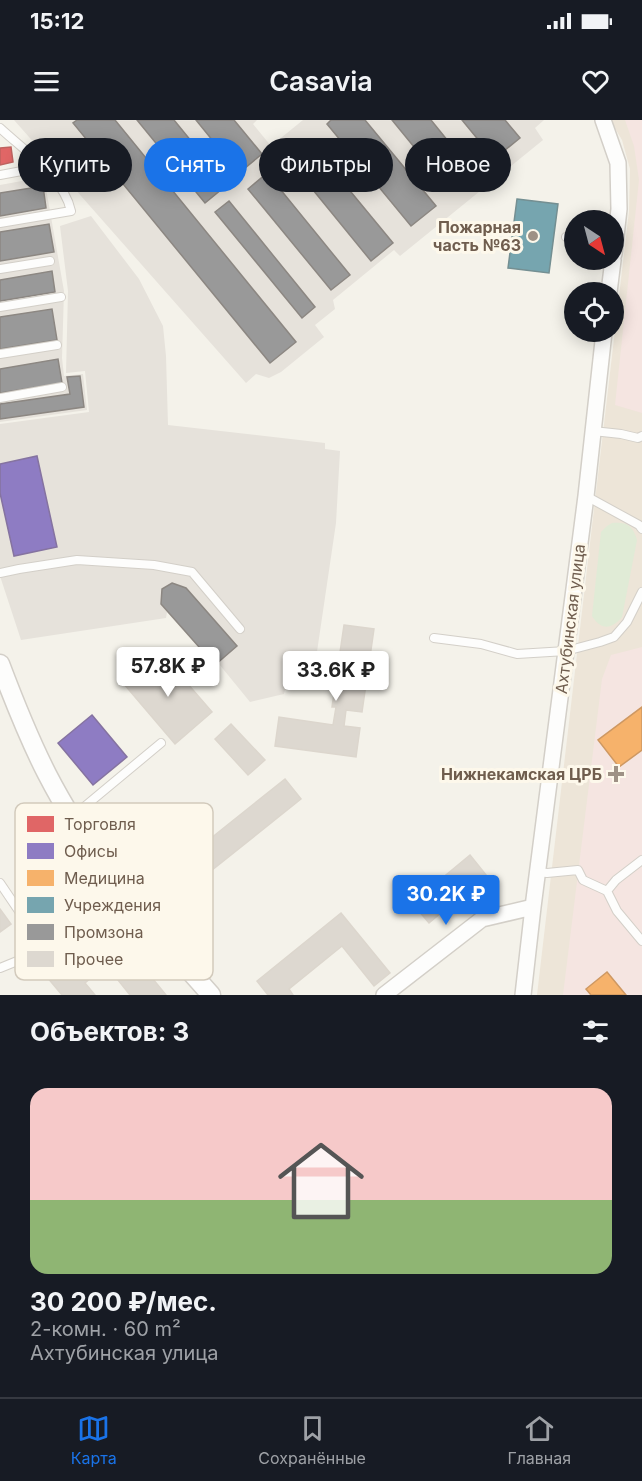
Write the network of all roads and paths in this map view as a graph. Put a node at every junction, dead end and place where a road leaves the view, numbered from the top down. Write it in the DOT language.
graph roads {
  1 [pos="603,120"];
  2 [pos="0,128"];
  3 [pos="18,144"];
  4 [pos="18,172"];
  5 [pos="0,175"];
  6 [pos="63,192"];
  7 [pos="619,210"];
  8 [pos="0,222"];
  9 [pos="50,261"];
  10 [pos="0,269"];
  11 [pos="61,297"];
  12 [pos="0,307"];
  13 [pos="603,342"];
  14 [pos="57,345"];
  15 [pos="0,354"];
  16 [pos="62,387"];
  17 [pos="0,398"];
  18 [pos="593,431"];
  19 [pos="641,435"];
  20 [pos="586,496"];
  21 [pos="642,529"];
  22 [pos="0,573"];
  23 [pos="642,592"];
  24 [pos="240,629"];
  25 [pos="434,638"];
  26 [pos="566,651"];
  27 [pos="0,664"];
  28 [pos="161,743"];
  29 [pos="64,803"];
  30 [pos="89,803"];
  31 [pos="642,860"];
  32 [pos="537,872"];
  33 [pos="0,883"];
  34 [pos="607,891"];
  35 [pos="15,905"];
  36 [pos="533,907"];
  37 [pos="642,941"];
  38 [pos="15,962"];
  39 [pos="0,968"];
  40 [pos="197,980"];
  41 [pos="210,995"];
  42 [pos="384,995"];
  43 [pos="523,995"];
  1 -- 7 [label="street"];
  2 -- 3 [label="lane"];
  4 -- 5 [label="lane"];
  6 -- 8 [label="lane"];
  9 -- 10 [label="lane"];
  11 -- 12 [label="lane"];
  13 -- 18 [label="street, Ахтубинская улица"];
  14 -- 15 [label="lane"];
  16 -- 17 [label="lane"];
  18 -- 19 [label="lane"];
  18 -- 20 [label="street, Ахтубинская улица"];
  20 -- 21 [label="lane"];
  20 -- 26 [label="street, Ахтубинская улица"];
  22 -- 24 [label="lane"];
  23 -- 26 [label="lane"];
  25 -- 26 [label="lane"];
  26 -- 32 [label="street, Ахтубинская улица"];
  27 -- 29 [label="street"];
  28 -- 30 [label="lane"];
  31 -- 34 [label="lane"];
  32 -- 34 [label="lane"];
  32 -- 36 [label="street, Ахтубинская улица"];
  33 -- 35 [label="lane"];
  34 -- 37 [label="lane"];
  36 -- 42 [label="street"];
  36 -- 43 [label="street, Ахтубинская улица"];
  38 -- 39 [label="lane"];
  40 -- 41 [label="street"];
}
